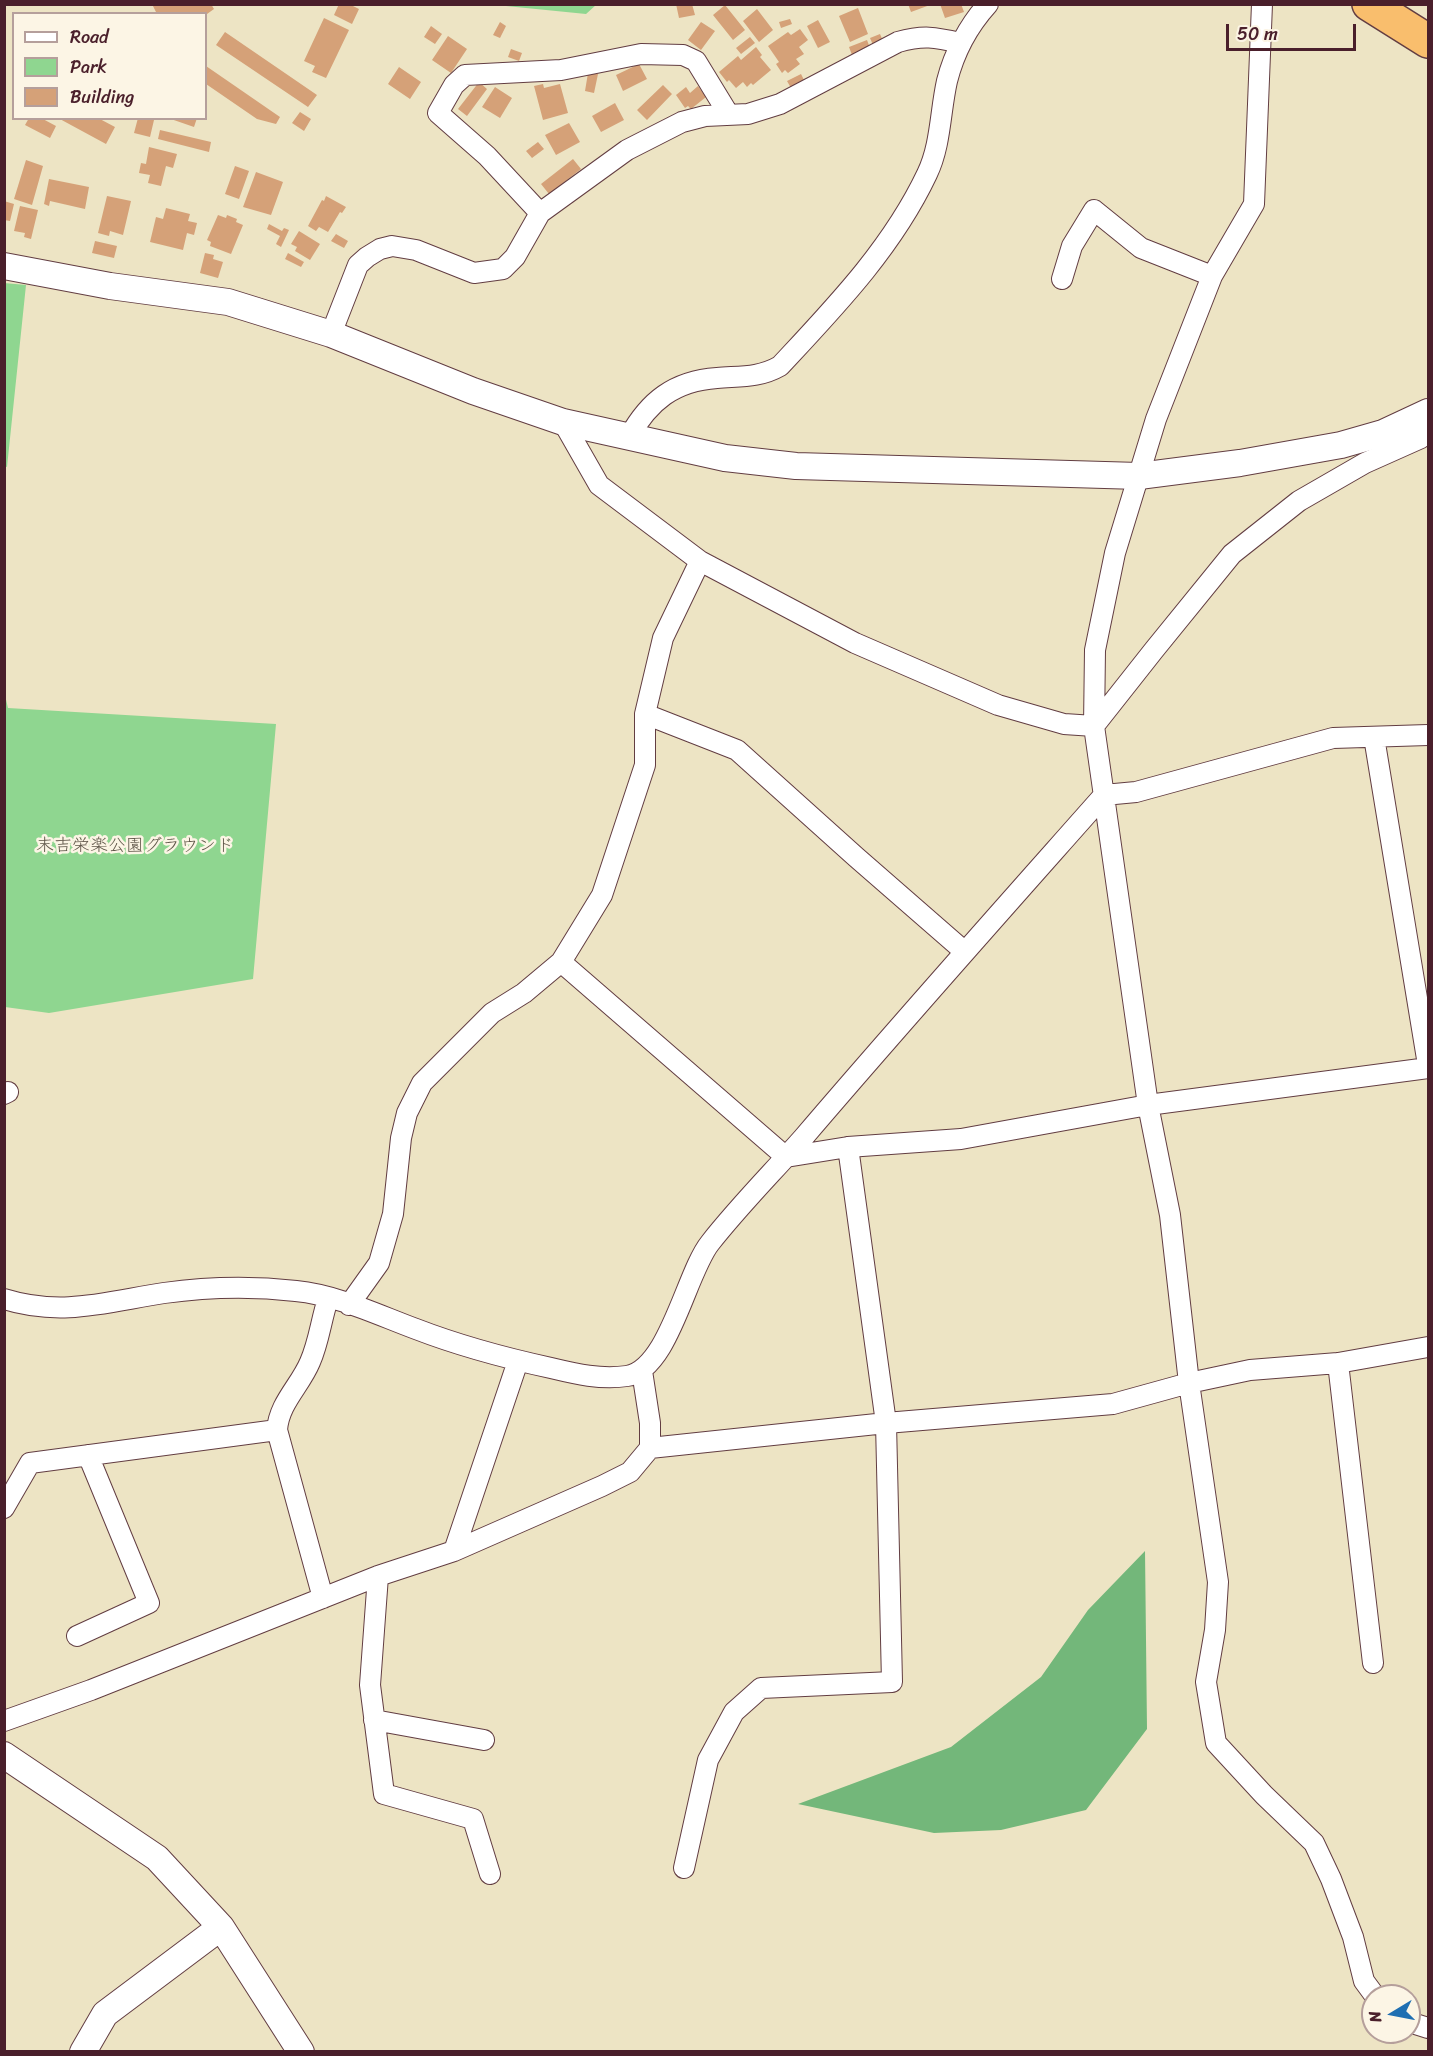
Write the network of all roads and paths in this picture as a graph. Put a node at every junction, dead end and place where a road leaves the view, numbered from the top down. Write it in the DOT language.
graph roads {
  1 [pos="988,4"];
  2 [pos="1262,4"];
  3 [pos="1369,4"];
  4 [pos="1428,41"];
  5 [pos="960,43"];
  6 [pos="729,115"];
  7 [pos="540,213"];
  8 [pos="4,267"];
  9 [pos="1212,276"];
  10 [pos="1062,279"];
  11 [pos="331,334"];
  12 [pos="1428,412"];
  13 [pos="563,423"];
  14 [pos="1428,425"];
  15 [pos="629,437"];
  16 [pos="1139,476"];
  17 [pos="700,561"];
  18 [pos="645,714"];
  19 [pos="1094,726"];
  20 [pos="1428,735"];
  21 [pos="1374,737"];
  22 [pos="1104,795"];
  23 [pos="966,952"];
  24 [pos="561,962"];
  25 [pos="1428,1066"];
  26 [pos="1148,1105"];
  27 [pos="848,1147"];
  28 [pos="786,1157"];
  29 [pos="4,1299"];
  30 [pos="328,1299"];
  31 [pos="349,1305"];
  32 [pos="1428,1347"];
  33 [pos="518,1361"];
  34 [pos="1338,1363"];
  35 [pos="642,1371"];
  36 [pos="1189,1383"];
  37 [pos="886,1423"];
  38 [pos="277,1430"];
  39 [pos="650,1448"];
  40 [pos="88,1455"];
  41 [pos="4,1508"];
  42 [pos="454,1551"];
  43 [pos="378,1576"];
  44 [pos="324,1598"];
  45 [pos="76,1636"];
  46 [pos="1373,1663"];
  47 [pos="4,1720"];
  48 [pos="374,1720"];
  49 [pos="484,1740"];
  50 [pos="4,1755"];
  51 [pos="684,1868"];
  52 [pos="490,1874"];
  53 [pos="221,1927"];
  54 [pos="1366,1984"];
  55 [pos="83,2052"];
  56 [pos="301,2052"];
  1 -- 5 [label="street"];
  2 -- 9 [label="street"];
  3 -- 4 [label="highway"];
  5 -- 6 [label="street"];
  5 -- 15 [label="street"];
  6 -- 7 [label="street"];
  6 -- 7 [label="street"];
  7 -- 11 [label="street"];
  8 -- 11 [label="street"];
  9 -- 10 [label="street"];
  9 -- 16 [label="street"];
  11 -- 13 [label="street"];
  12 -- 16 [label="street"];
  13 -- 15 [label="street"];
  13 -- 17 [label="street"];
  14 -- 19 [label="street"];
  15 -- 16 [label="street"];
  16 -- 19 [label="street"];
  17 -- 18 [label="street"];
  17 -- 19 [label="street"];
  18 -- 23 [label="street"];
  18 -- 24 [label="street"];
  19 -- 22 [label="street"];
  20 -- 21 [label="street"];
  21 -- 22 [label="street"];
  21 -- 25 [label="street"];
  22 -- 23 [label="street"];
  22 -- 26 [label="street"];
  23 -- 28 [label="street"];
  24 -- 28 [label="street"];
  24 -- 31 [label="street"];
  25 -- 26 [label="street"];
  26 -- 27 [label="street"];
  26 -- 36 [label="street"];
  27 -- 28 [label="street"];
  27 -- 37 [label="street"];
  28 -- 35 [label="street"];
  29 -- 30 [label="street"];
  30 -- 31 [label="street"];
  30 -- 38 [label="street"];
  31 -- 33 [label="street"];
  32 -- 34 [label="street"];
  33 -- 35 [label="street"];
  33 -- 42 [label="street"];
  34 -- 36 [label="street"];
  34 -- 46 [label="street"];
  35 -- 39 [label="street"];
  36 -- 37 [label="street"];
  36 -- 54 [label="street"];
  37 -- 39 [label="street"];
  37 -- 51 [label="street"];
  38 -- 40 [label="street"];
  38 -- 44 [label="street"];
  39 -- 42 [label="street"];
  40 -- 41 [label="street"];
  40 -- 45 [label="street"];
  42 -- 43 [label="street"];
  43 -- 44 [label="street"];
  43 -- 48 [label="street"];
  44 -- 47 [label="street"];
  48 -- 49 [label="street"];
  48 -- 52 [label="street"];
  50 -- 53 [label="street"];
  53 -- 55 [label="street"];
  53 -- 56 [label="street"];
}
